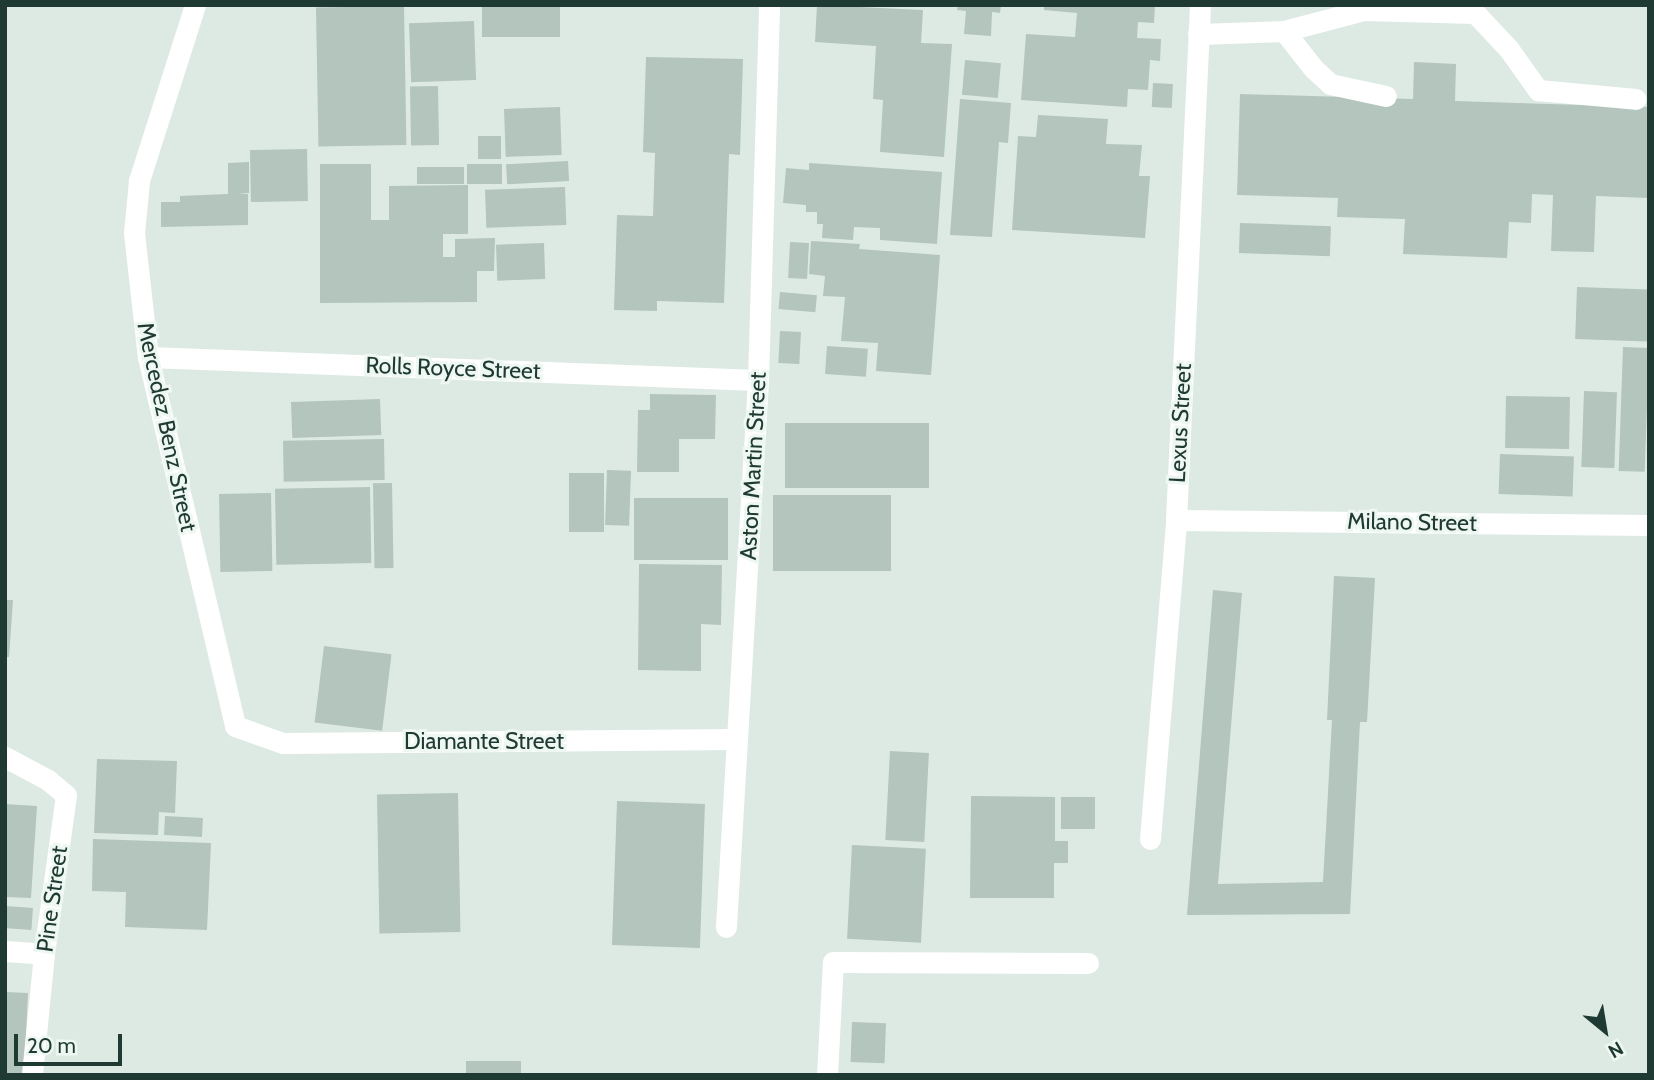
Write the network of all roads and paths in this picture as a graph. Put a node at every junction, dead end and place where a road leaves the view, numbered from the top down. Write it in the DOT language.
graph roads {
  1 [pos="195,5"];
  2 [pos="769,5"];
  3 [pos="1200,5"];
  4 [pos="1284,31"];
  5 [pos="1198,34"];
  6 [pos="1387,96"];
  7 [pos="1636,99"];
  8 [pos="148,357"];
  9 [pos="758,380"];
  10 [pos="1176,520"];
  11 [pos="1649,525"];
  12 [pos="234,726"];
  13 [pos="736,739"];
  14 [pos="5,757"];
  15 [pos="1150,839"];
  16 [pos="726,927"];
  17 [pos="5,951"];
  18 [pos="44,954"];
  19 [pos="1088,963"];
  20 [pos="32,1075"];
  21 [pos="827,1075"];
  1 -- 8 [label="street, Mercedez Benz Street"];
  2 -- 9 [label="street, Aston Martin Street"];
  3 -- 5 [label="street, Lexus Street"];
  4 -- 5 [label="street"];
  4 -- 6 [label="street"];
  4 -- 7 [label="street"];
  5 -- 10 [label="street, Lexus Street"];
  8 -- 9 [label="street, Rolls Royce Street"];
  8 -- 12 [label="street, Mercedez Benz Street"];
  9 -- 13 [label="street, Aston Martin Street"];
  10 -- 11 [label="street, Milano Street"];
  10 -- 15 [label="street, Lexus Street"];
  12 -- 13 [label="street, Diamante Street"];
  13 -- 16 [label="street, Aston Martin Street"];
  14 -- 18 [label="street, Pine Street"];
  17 -- 18 [label="street"];
  18 -- 20 [label="street, Pine Street"];
  19 -- 21 [label="street"];
}
